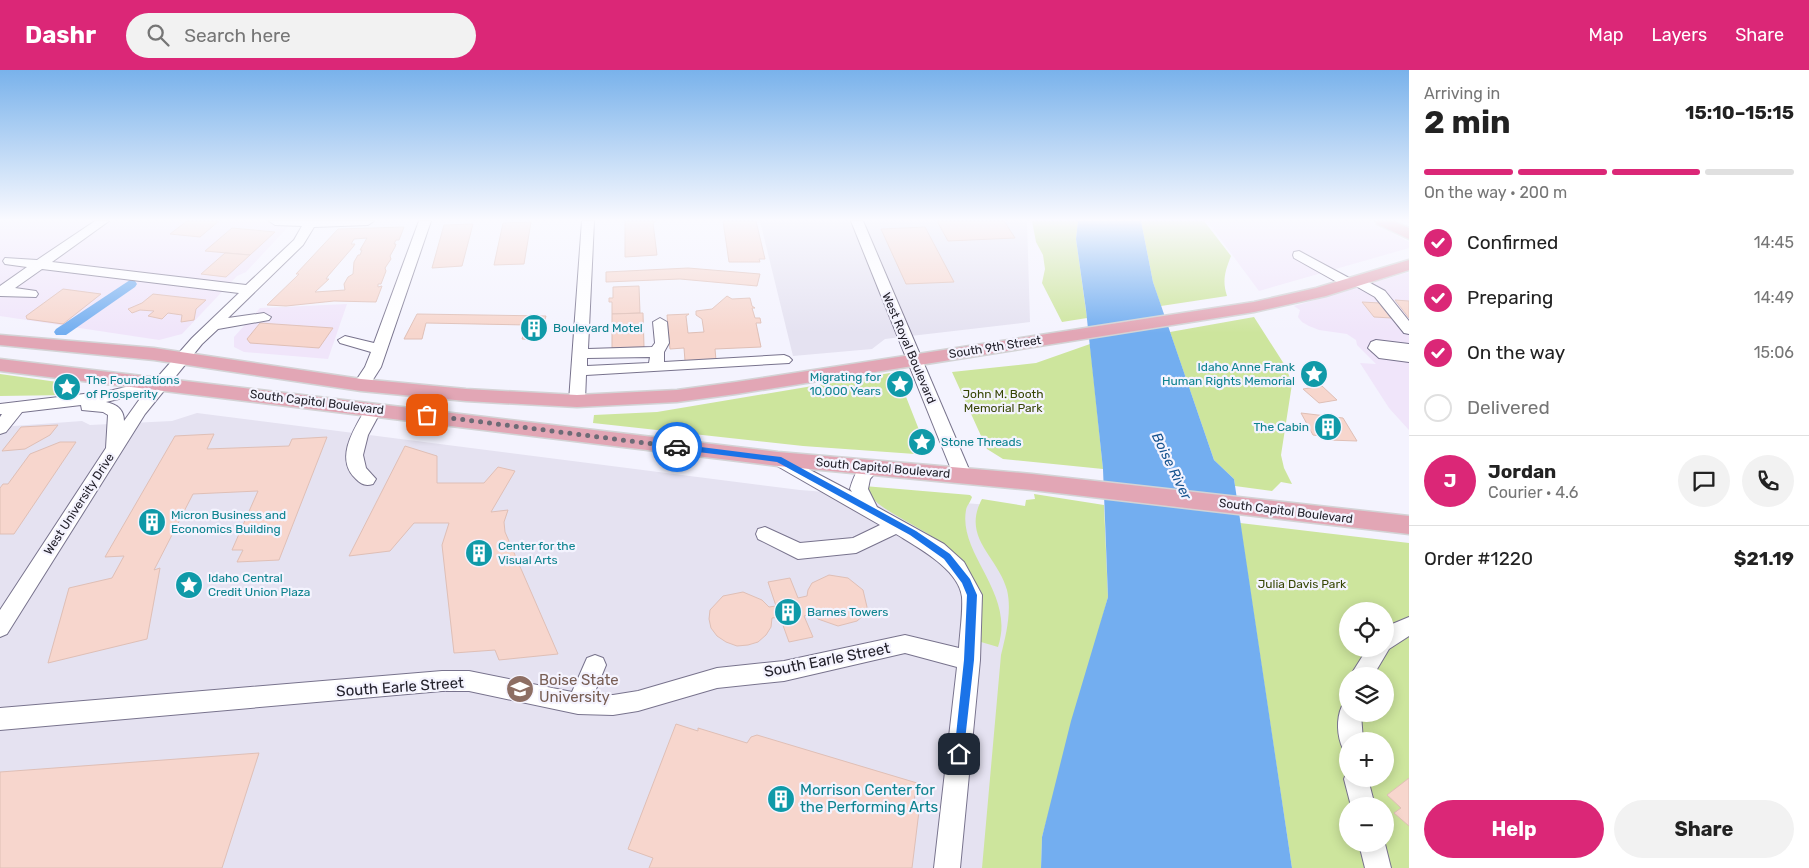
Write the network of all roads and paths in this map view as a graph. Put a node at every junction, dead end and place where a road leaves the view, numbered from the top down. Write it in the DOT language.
graph roads {
  1 [pos="48,258"];
  2 [pos="284,258"];
  3 [pos="412,258"];
  4 [pos="586,258"];
  5 [pos="872,258"];
  6 [pos="1305,258"];
  7 [pos="10,261"];
  8 [pos="40,264"];
  9 [pos="1409,265"];
  10 [pos="1353,282"];
  11 [pos="250,290"];
  12 [pos="1,291"];
  13 [pos="31,294"];
  14 [pos="230,309"];
  15 [pos="660,322"];
  16 [pos="214,325"];
  17 [pos="1409,330"];
  18 [pos="0,340"];
  19 [pos="345,340"];
  20 [pos="379,349"];
  21 [pos="1409,349"];
  22 [pos="580,354"];
  23 [pos="0,357"];
  24 [pos="1409,357"];
  25 [pos="656,360"];
  26 [pos="784,360"];
  27 [pos="914,360"];
  28 [pos="180,362"];
  29 [pos="0,365"];
  30 [pos="578,371"];
  31 [pos="162,384"];
  32 [pos="361,385"];
  33 [pos="577,401"];
  34 [pos="43,405"];
  35 [pos="8,408"];
  36 [pos="374,408"];
  37 [pos="0,428"];
  38 [pos="114,448"];
  39 [pos="778,459"];
  40 [pos="872,466"];
  41 [pos="962,474"];
  42 [pos="367,479"];
  43 [pos="870,510"];
  44 [pos="898,525"];
  45 [pos="1409,525"];
  46 [pos="765,534"];
  47 [pos="1409,626"];
  48 [pos="0,628"];
  49 [pos="1394,633"];
  50 [pos="969,660"];
  51 [pos="594,665"];
  52 [pos="578,704"];
  53 [pos="0,719"];
  54 [pos="1374,852"];
  55 [pos="947,868"];
  56 [pos="1378,868"];
  1 -- 8 [label="street"];
  2 -- 11 [label="street, West University Drive"];
  3 -- 20 [label="street"];
  4 -- 22 [label="street"];
  5 -- 27 [label="street, West Royal Boulevard"];
  6 -- 10 [label="street"];
  7 -- 8 [label="street"];
  8 -- 11 [label="street"];
  8 -- 12 [label="street"];
  9 -- 10 [label="main road, South 9th Street"];
  10 -- 17 [label="street"];
  10 -- 27 [label="main road, South 9th Street"];
  11 -- 14 [label="street, West University Drive"];
  12 -- 13 [label="street"];
  14 -- 16 [label="street, West University Drive"];
  14 -- 16 [label="street"];
  15 -- 25 [label="street"];
  16 -- 28 [label="street, West University Drive"];
  18 -- 28 [label="main road, South Capitol Boulevard"];
  19 -- 20 [label="street"];
  20 -- 32 [label="street"];
  21 -- 24 [label="street"];
  22 -- 25 [label="street"];
  22 -- 30 [label="street"];
  23 -- 28 [label="main road"];
  25 -- 26 [label="street"];
  25 -- 30 [label="street"];
  27 -- 33 [label="main road, South 9th Street"];
  27 -- 41 [label="street, West Royal Boulevard"];
  28 -- 31 [label="street, West University Drive"];
  28 -- 32 [label="main road, South Capitol Boulevard"];
  29 -- 31 [label="main road, South Capitol Boulevard"];
  30 -- 33 [label="street"];
  31 -- 34 [label="street"];
  31 -- 36 [label="main road, South Capitol Boulevard"];
  31 -- 38 [label="street, West University Drive"];
  32 -- 33 [label="main road, South Capitol Boulevard"];
  34 -- 35 [label="street"];
  34 -- 38 [label="street"];
  35 -- 37 [label="street"];
  36 -- 39 [label="main road, South Capitol Boulevard"];
  36 -- 42 [label="street"];
  38 -- 48 [label="street, West University Drive"];
  39 -- 40 [label="main road, South Capitol Boulevard"];
  39 -- 43 [label="street"];
  40 -- 41 [label="main road, South Capitol Boulevard"];
  40 -- 43 [label="street"];
  41 -- 45 [label="main road, South Capitol Boulevard"];
  43 -- 44 [label="street"];
  44 -- 46 [label="street"];
  44 -- 50 [label="street"];
  47 -- 49 [label="street"];
  50 -- 52 [label="street, South Earle Street"];
  50 -- 55 [label="street"];
  51 -- 52 [label="street"];
  52 -- 53 [label="street, South Earle Street"];
  54 -- 56 [label="street"];
}
